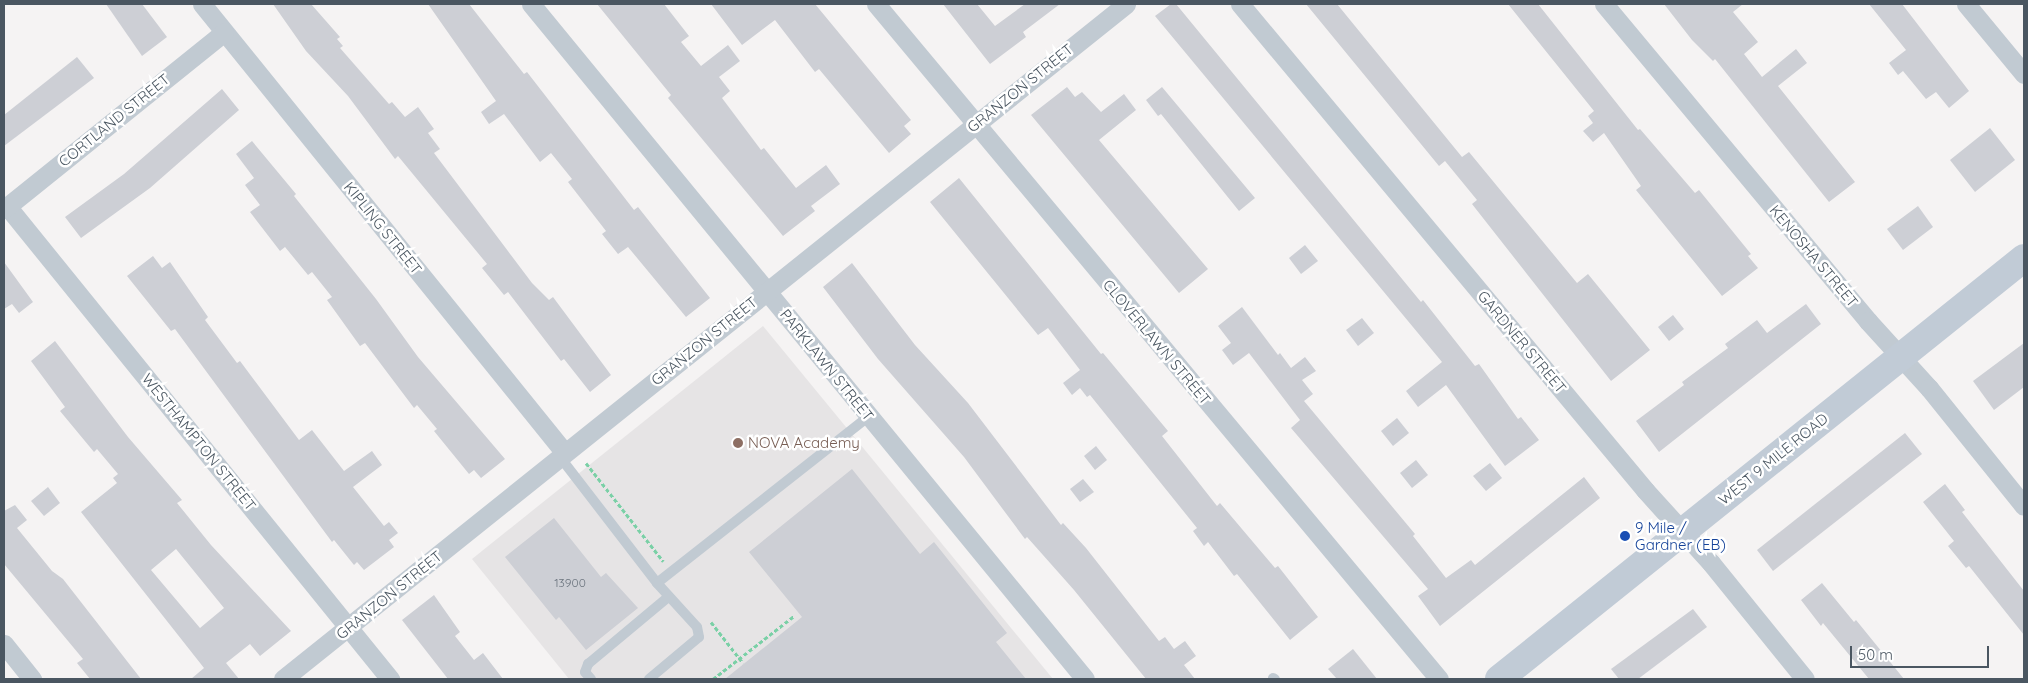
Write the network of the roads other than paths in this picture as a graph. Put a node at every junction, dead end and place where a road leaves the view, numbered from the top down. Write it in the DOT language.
graph roads {
  1 [pos="202,4"];
  2 [pos="531,4"];
  3 [pos="876,4"];
  4 [pos="1126,4"];
  5 [pos="1240,4"];
  6 [pos="1604,4"];
  7 [pos="1966,4"];
  8 [pos="224,32"];
  9 [pos="2024,74"];
  10 [pos="976,123"];
  11 [pos="6,207"];
  12 [pos="2024,258"];
  13 [pos="767,291"];
  14 [pos="1899,358"];
  15 [pos="869,416"];
  16 [pos="562,455"];
  17 [pos="2024,506"];
  18 [pos="1682,533"];
  19 [pos="657,583"];
  20 [pos="668,597"];
  21 [pos="348,627"];
  22 [pos="4,644"];
  23 [pos="32,679"];
  24 [pos="283,679"];
  25 [pos="390,679"];
  26 [pos="591,679"];
  27 [pos="649,679"];
  28 [pos="1085,679"];
  29 [pos="1439,679"];
  30 [pos="1499,679"];
  31 [pos="1805,679"];
  1 -- 8 [label="street, KIPLING STREET"];
  2 -- 13 [label="street, PARKLAWN STREET"];
  3 -- 10 [label="street, CLOVERLAWN STREET"];
  4 -- 10 [label="street, GRANZON STREET"];
  5 -- 18 [label="street, GARDNER STREET"];
  6 -- 14 [label="street, KENOSHA STREET"];
  7 -- 9 [label="street"];
  8 -- 11 [label="street, CORTLAND STREET"];
  8 -- 16 [label="street, KIPLING STREET"];
  10 -- 13 [label="street, GRANZON STREET"];
  10 -- 29 [label="street, CLOVERLAWN STREET"];
  11 -- 21 [label="street, WESTHAMPTON STREET"];
  12 -- 14 [label="main road, WEST 9 MILE ROAD"];
  13 -- 15 [label="street, PARKLAWN STREET"];
  13 -- 16 [label="street, GRANZON STREET"];
  14 -- 17 [label="street, KENOSHA STREET"];
  14 -- 18 [label="main road, WEST 9 MILE ROAD"];
  15 -- 19 [label="lane"];
  15 -- 28 [label="street, PARKLAWN STREET"];
  16 -- 19 [label="lane"];
  16 -- 21 [label="street, GRANZON STREET"];
  18 -- 30 [label="main road, WEST 9 MILE ROAD"];
  18 -- 31 [label="street, GARDNER STREET"];
  19 -- 20 [label="lane"];
  20 -- 26 [label="lane"];
  20 -- 27 [label="lane"];
  21 -- 24 [label="street, GRANZON STREET"];
  21 -- 25 [label="street, WESTHAMPTON STREET"];
  22 -- 23 [label="street"];
}
